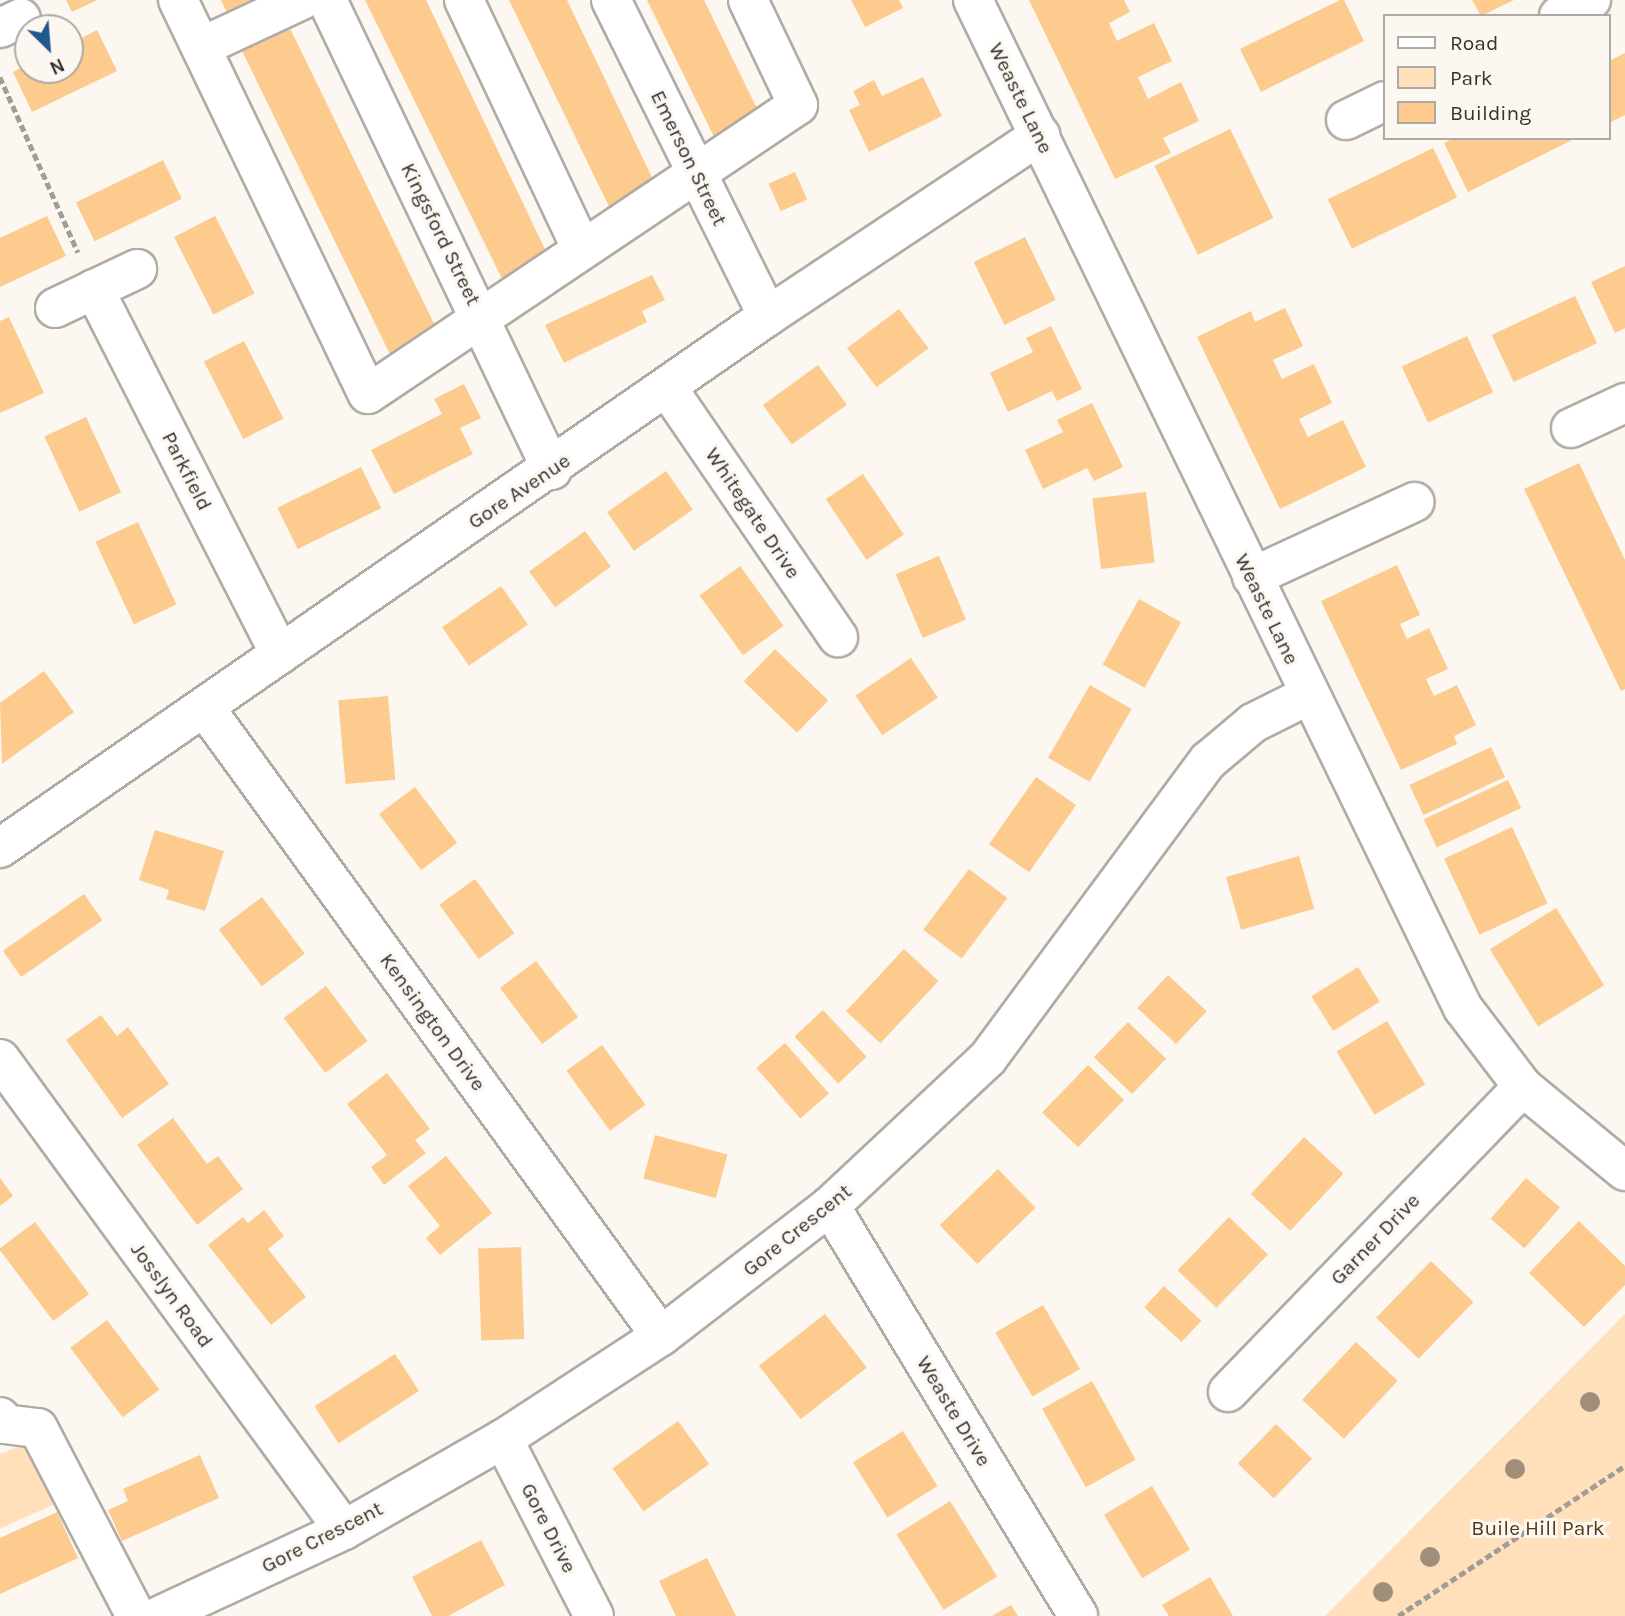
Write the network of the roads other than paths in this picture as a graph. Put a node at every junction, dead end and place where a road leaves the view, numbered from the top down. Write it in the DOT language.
graph roads {
  1 [pos="178,0"];
  2 [pos="302,0"];
  3 [pos="327,0"];
  4 [pos="464,0"];
  5 [pos="611,0"];
  6 [pos="748,0"];
  7 [pos="973,0"];
  8 [pos="1591,0"];
  9 [pos="1563,14"];
  10 [pos="201,47"];
  11 [pos="1384,101"];
  12 [pos="1346,120"];
  13 [pos="1040,135"];
  14 [pos="696,173"];
  15 [pos="582,250"];
  16 [pos="137,269"];
  17 [pos="94,289"];
  18 [pos="55,307"];
  19 [pos="768,316"];
  20 [pos="482,318"];
  21 [pos="668,389"];
  22 [pos="1625,403"];
  23 [pos="1570,428"];
  24 [pos="552,470"];
  25 [pos="1414,502"];
  26 [pos="1252,577"];
  27 [pos="838,636"];
  28 [pos="280,654"];
  29 [pos="1309,695"];
  30 [pos="205,708"];
  31 [pos="0,848"];
  32 [pos="0,1059"];
  33 [pos="1523,1087"];
  34 [pos="1625,1171"];
  35 [pos="830,1206"];
  36 [pos="661,1336"];
  37 [pos="1227,1392"];
  38 [pos="0,1417"];
  39 [pos="503,1439"];
  40 [pos="344,1530"];
  41 [pos="135,1616"];
  42 [pos="159,1616"];
  43 [pos="594,1616"];
  44 [pos="1079,1616"];
  1 -- 10 [label="street"];
  2 -- 10 [label="street"];
  3 -- 20 [label="street, Kingsford Street"];
  4 -- 15 [label="street"];
  5 -- 14 [label="street, Emerson Street"];
  6 -- 14 [label="street"];
  7 -- 13 [label="street, Weaste Lane"];
  8 -- 9 [label="street"];
  10 -- 20 [label="street"];
  11 -- 12 [label="street"];
  13 -- 19 [label="street, Gore Avenue"];
  13 -- 26 [label="street, Weaste Lane"];
  14 -- 15 [label="street"];
  14 -- 19 [label="street, Emerson Street"];
  15 -- 20 [label="street"];
  16 -- 17 [label="street"];
  17 -- 18 [label="street"];
  17 -- 28 [label="street, Parkfield"];
  19 -- 21 [label="street, Gore Avenue"];
  20 -- 24 [label="street, Kingsford Street"];
  21 -- 24 [label="street, Gore Avenue"];
  21 -- 27 [label="street, Whitegate Drive"];
  22 -- 23 [label="street"];
  24 -- 28 [label="street, Gore Avenue"];
  25 -- 26 [label="street"];
  26 -- 29 [label="street, Weaste Lane"];
  28 -- 30 [label="street, Gore Avenue"];
  29 -- 33 [label="street, Weaste Lane"];
  29 -- 35 [label="street, Gore Crescent"];
  30 -- 31 [label="street, Gore Avenue"];
  30 -- 36 [label="street, Kensington Drive"];
  32 -- 40 [label="street, Josslyn Road"];
  33 -- 34 [label="street, Weaste Lane"];
  33 -- 37 [label="street, Garner Drive"];
  35 -- 36 [label="street, Gore Crescent"];
  35 -- 44 [label="street, Weaste Drive"];
  36 -- 39 [label="street, Gore Crescent"];
  38 -- 41 [label="street"];
  39 -- 40 [label="street, Gore Crescent"];
  39 -- 43 [label="street, Gore Drive"];
  40 -- 42 [label="street, Gore Crescent"];
}
